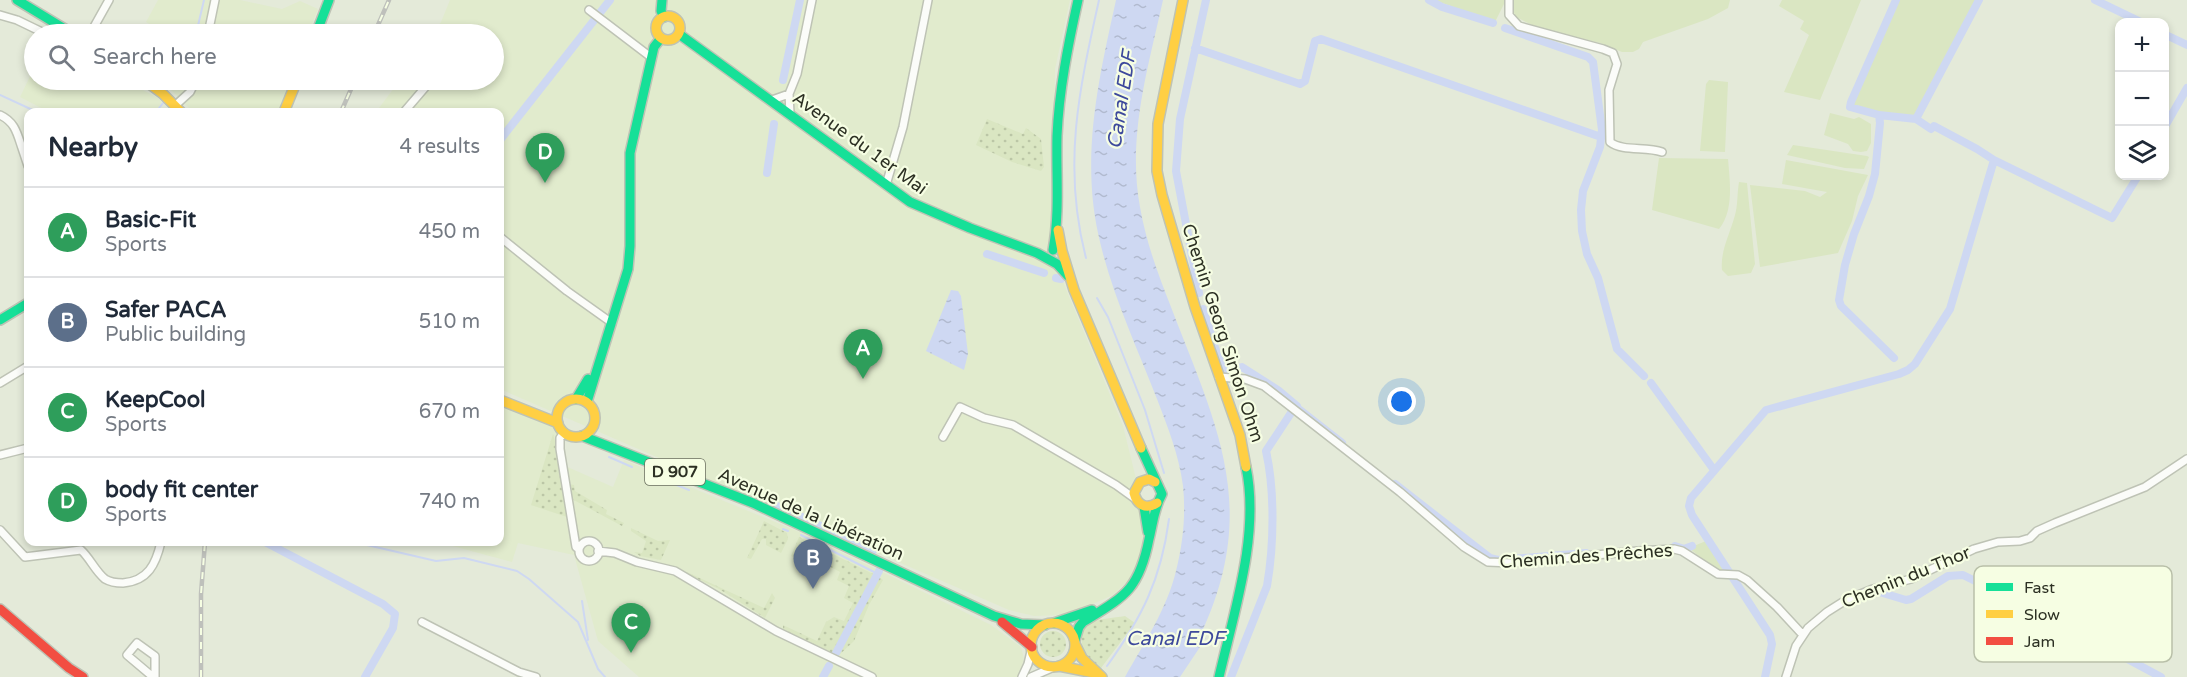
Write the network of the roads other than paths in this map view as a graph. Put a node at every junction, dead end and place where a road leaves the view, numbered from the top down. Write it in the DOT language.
graph roads {
  1 [pos="17,0"];
  2 [pos="109,0"];
  3 [pos="215,0"];
  4 [pos="329,0"];
  5 [pos="662,0"];
  6 [pos="812,0"];
  7 [pos="928,0"];
  8 [pos="1078,0"];
  9 [pos="1184,0"];
  10 [pos="1509,0"];
  11 [pos="595,14"];
  12 [pos="0,15"];
  13 [pos="664,17"];
  14 [pos="25,24"];
  15 [pos="57,24"];
  16 [pos="96,24"];
  17 [pos="210,24"];
  18 [pos="320,24"];
  19 [pos="679,34"];
  20 [pos="660,38"];
  21 [pos="652,58"];
  22 [pos="159,90"];
  23 [pos="161,90"];
  24 [pos="191,90"];
  25 [pos="293,90"];
  26 [pos="423,90"];
  27 [pos="789,94"];
  28 [pos="772,100"];
  29 [pos="178,102"];
  30 [pos="177,108"];
  31 [pos="184,108"];
  32 [pos="286,108"];
  33 [pos="407,108"];
  34 [pos="790,114"];
  35 [pos="0,115"];
  36 [pos="24,145"];
  37 [pos="1662,152"];
  38 [pos="886,185"];
  39 [pos="504,240"];
  40 [pos="1056,256"];
  41 [pos="24,303"];
  42 [pos="24,304"];
  43 [pos="0,315"];
  44 [pos="0,320"];
  45 [pos="611,325"];
  46 [pos="24,368"];
  47 [pos="1219,377"];
  48 [pos="0,382"];
  49 [pos="576,399"];
  50 [pos="504,401"];
  51 [pos="587,402"];
  52 [pos="559,410"];
  53 [pos="537,416"];
  54 [pos="558,423"];
  55 [pos="591,429"];
  56 [pos="564,433"];
  57 [pos="582,436"];
  58 [pos="943,437"];
  59 [pos="611,447"];
  60 [pos="24,449"];
  61 [pos="0,454"];
  62 [pos="2187,459"];
  63 [pos="1147,463"];
  64 [pos="1140,482"];
  65 [pos="1155,482"];
  66 [pos="1119,486"];
  67 [pos="1134,498"];
  68 [pos="1157,503"];
  69 [pos="1144,507"];
  70 [pos="0,530"];
  71 [pos="1149,541"];
  72 [pos="160,546"];
  73 [pos="578,548"];
  74 [pos="598,551"];
  75 [pos="1130,588"];
  76 [pos="0,609"];
  77 [pos="994,616"];
  78 [pos="422,622"];
  79 [pos="1049,624"];
  80 [pos="1803,635"];
  81 [pos="1075,642"];
  82 [pos="1032,647"];
  83 [pos="1056,666"];
  84 [pos="1101,676"];
  85 [pos="83,677"];
  86 [pos="154,677"];
  87 [pos="536,677"];
  88 [pos="872,677"];
  89 [pos="1022,677"];
  90 [pos="1031,677"];
  91 [pos="1218,677"];
  92 [pos="1786,677"];
  1 -- 15 [label="street"];
  2 -- 16 [label="street"];
  3 -- 17 [label="street"];
  4 -- 18 [label="street"];
  5 -- 13 [label="street"];
  6 -- 27 [label="street"];
  7 -- 38 [label="street"];
  8 -- 40 [label="street"];
  9 -- 47 [label="street, Chemin Georg Simon Ohm"];
  10 -- 37 [label="street"];
  11 -- 21 [label="street"];
  12 -- 14 [label="street"];
  13 -- 19 [label="street"];
  13 -- 20 [label="street"];
  19 -- 20 [label="street"];
  19 -- 28 [label="street, Avenue du 1er Mai"];
  20 -- 21 [label="street"];
  21 -- 45 [label="street"];
  22 -- 30 [label="street"];
  23 -- 29 [label="street"];
  24 -- 29 [label="street"];
  25 -- 32 [label="street"];
  26 -- 33 [label="street"];
  27 -- 28 [label="street"];
  27 -- 34 [label="street"];
  28 -- 34 [label="street, Avenue du 1er Mai"];
  29 -- 31 [label="street"];
  34 -- 38 [label="street, Avenue du 1er Mai"];
  35 -- 36 [label="street"];
  38 -- 40 [label="street, Avenue du 1er Mai"];
  39 -- 45 [label="street"];
  40 -- 63 [label="street"];
  41 -- 43 [label="street"];
  42 -- 44 [label="street"];
  45 -- 49 [label="street"];
  45 -- 51 [label="street"];
  46 -- 48 [label="street"];
  47 -- 80 [label="street, Chemin des Prêches"];
  47 -- 91 [label="street, Chemin Georg Simon Ohm"];
  49 -- 51 [label="street"];
  49 -- 52 [label="street"];
  50 -- 53 [label="street"];
  51 -- 55 [label="street"];
  52 -- 53 [label="street"];
  52 -- 54 [label="street"];
  53 -- 54 [label="street"];
  54 -- 56 [label="street"];
  55 -- 57 [label="street"];
  55 -- 59 [label="street, Avenue de la Libération / D 907"];
  56 -- 57 [label="street"];
  56 -- 73 [label="street"];
  57 -- 59 [label="street, Avenue de la Libération / D 907"];
  58 -- 66 [label="street"];
  59 -- 77 [label="street, Avenue de la Libération / D 907"];
  60 -- 61 [label="street"];
  62 -- 80 [label="street, Chemin du Thor"];
  63 -- 64 [label="street"];
  63 -- 65 [label="street"];
  64 -- 65 [label="street"];
  64 -- 66 [label="street"];
  64 -- 67 [label="street"];
  65 -- 68 [label="street"];
  66 -- 67 [label="street"];
  67 -- 69 [label="street"];
  68 -- 69 [label="street"];
  68 -- 71 [label="street"];
  69 -- 71 [label="street"];
  70 -- 72 [label="street"];
  71 -- 75 [label="street"];
  73 -- 74 [label="street"];
  73 -- 74 [label="street"];
  74 -- 88 [label="street"];
  75 -- 79 [label="street"];
  75 -- 81 [label="street"];
  76 -- 85 [label="street"];
  77 -- 79 [label="street, Avenue de la Libération / D 907"];
  77 -- 82 [label="street, Avenue de la Libération / D 907"];
  78 -- 87 [label="street"];
  79 -- 81 [label="street"];
  79 -- 82 [label="street"];
  80 -- 92 [label="street, Chemin du Thor"];
  81 -- 83 [label="street"];
  81 -- 84 [label="street"];
  82 -- 83 [label="street"];
  82 -- 89 [label="street"];
  83 -- 84 [label="street"];
  83 -- 90 [label="street"];
  86 -- 86 [label="street"];
}
